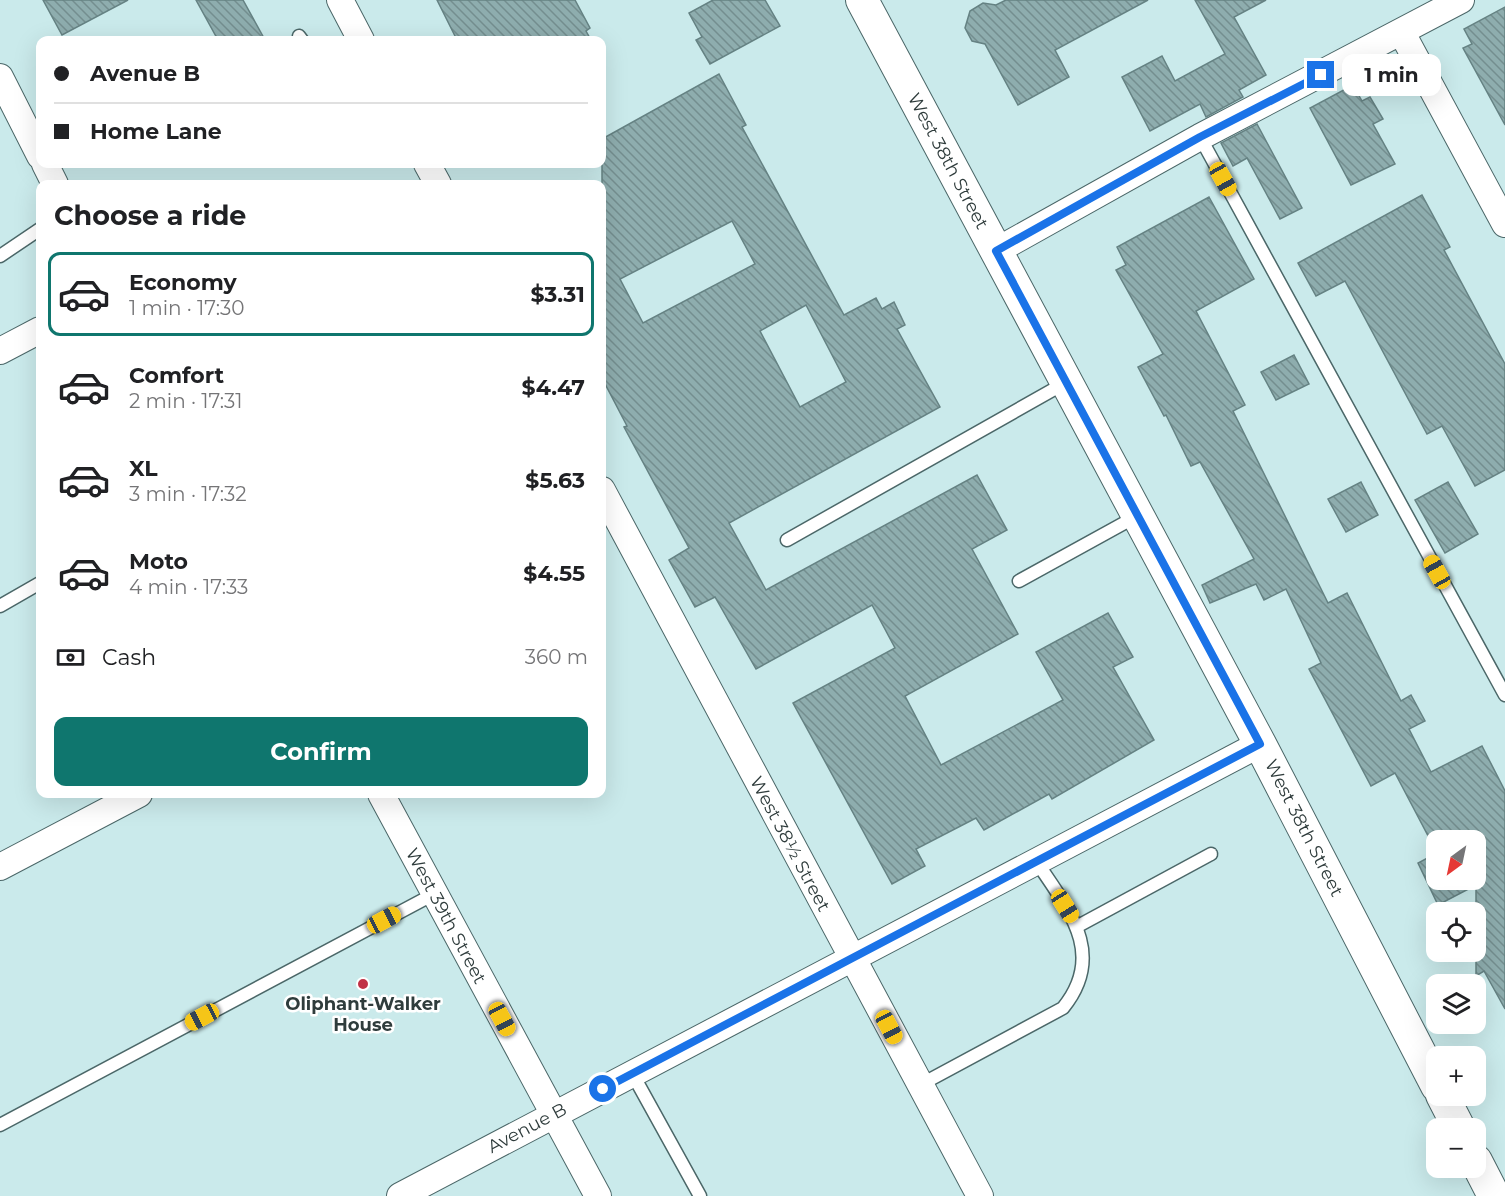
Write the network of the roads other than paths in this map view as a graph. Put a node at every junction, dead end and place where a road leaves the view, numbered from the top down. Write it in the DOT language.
graph roads {
  1 [pos="340,0"];
  2 [pos="862,0"];
  3 [pos="1461,0"];
  4 [pos="1402,33"];
  5 [pos="359,36"];
  6 [pos="0,77"];
  7 [pos="1200,137"];
  8 [pos="36,148"];
  9 [pos="1505,224"];
  10 [pos="36,232"];
  11 [pos="996,251"];
  12 [pos="0,256"];
  13 [pos="36,332"];
  14 [pos="0,351"];
  15 [pos="1066,382"];
  16 [pos="606,498"];
  17 [pos="1138,515"];
  18 [pos="787,540"];
  19 [pos="1019,581"];
  20 [pos="36,585"];
  21 [pos="0,606"];
  22 [pos="1505,696"];
  23 [pos="1260,744"];
  24 [pos="131,798"];
  25 [pos="383,798"];
  26 [pos="1212,854"];
  27 [pos="1036,861"];
  28 [pos="0,867"];
  29 [pos="435,894"];
  30 [pos="1078,926"];
  31 [pos="851,958"];
  32 [pos="1426,1065"];
  33 [pos="632,1073"];
  34 [pos="920,1085"];
  35 [pos="554,1114"];
  36 [pos="0,1125"];
  37 [pos="1485,1178"];
  38 [pos="400,1196"];
  39 [pos="598,1196"];
  40 [pos="700,1196"];
  41 [pos="980,1196"];
  42 [pos="1494,1196"];
  1 -- 5 [label="street"];
  2 -- 11 [label="street, West 38th Street"];
  3 -- 4 [label="street"];
  4 -- 7 [label="street"];
  4 -- 9 [label="street"];
  6 -- 8 [label="street"];
  7 -- 11 [label="street"];
  7 -- 22 [label="lane"];
  10 -- 12 [label="lane"];
  11 -- 15 [label="street, West 38th Street"];
  13 -- 14 [label="street"];
  15 -- 17 [label="street, West 38th Street"];
  15 -- 18 [label="lane"];
  16 -- 31 [label="street, West 38½ Street"];
  17 -- 19 [label="lane"];
  17 -- 23 [label="street, West 38th Street"];
  20 -- 21 [label="lane"];
  23 -- 27 [label="street, Avenue B"];
  23 -- 32 [label="street, West 38th Street"];
  24 -- 28 [label="street"];
  25 -- 29 [label="street, West 39th Street"];
  26 -- 30 [label="lane"];
  27 -- 30 [label="lane"];
  27 -- 31 [label="street, Avenue B"];
  29 -- 35 [label="street, West 39th Street"];
  29 -- 36 [label="lane"];
  30 -- 34 [label="lane"];
  31 -- 33 [label="street, Avenue B"];
  31 -- 34 [label="street, West 38½ Street"];
  33 -- 35 [label="street, Avenue B"];
  33 -- 40 [label="lane"];
  34 -- 41 [label="street, West 38½ Street"];
  35 -- 38 [label="street, Avenue B"];
  35 -- 39 [label="street, West 39th Street"];
  37 -- 42 [label="street"];
}
